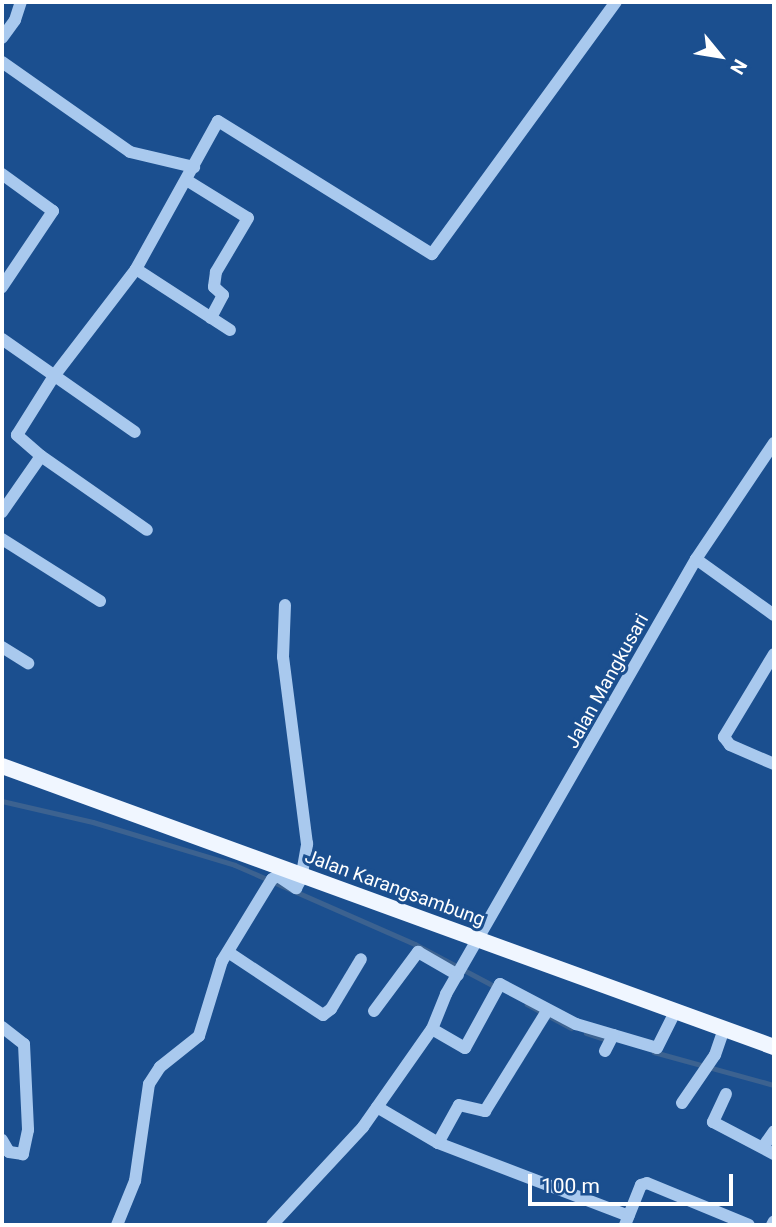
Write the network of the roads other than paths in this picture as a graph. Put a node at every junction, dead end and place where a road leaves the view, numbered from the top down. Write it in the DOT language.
graph roads {
  1 [pos="21,2"];
  2 [pos="616,2"];
  3 [pos="2,38"];
  4 [pos="2,62"];
  5 [pos="194,167"];
  6 [pos="2,174"];
  7 [pos="188,181"];
  8 [pos="136,268"];
  9 [pos="2,286"];
  10 [pos="211,318"];
  11 [pos="230,330"];
  12 [pos="2,339"];
  13 [pos="54,376"];
  14 [pos="135,432"];
  15 [pos="774,443"];
  16 [pos="41,456"];
  17 [pos="2,512"];
  18 [pos="147,530"];
  19 [pos="2,539"];
  20 [pos="696,559"];
  21 [pos="100,601"];
  22 [pos="285,605"];
  23 [pos="774,615"];
  24 [pos="2,647"];
  25 [pos="774,654"];
  26 [pos="28,663"];
  27 [pos="774,764"];
  28 [pos="2,766"];
  29 [pos="301,877"];
  30 [pos="477,940"];
  31 [pos="228,952"];
  32 [pos="361,959"];
  33 [pos="461,970"];
  34 [pos="374,1011"];
  35 [pos="547,1011"];
  36 [pos="675,1012"];
  37 [pos="2,1027"];
  38 [pos="432,1029"];
  39 [pos="724,1029"];
  40 [pos="612,1037"];
  41 [pos="774,1047"];
  42 [pos="605,1051"];
  43 [pos="726,1094"];
  44 [pos="682,1103"];
  45 [pos="377,1107"];
  46 [pos="774,1130"];
  47 [pos="2,1140"];
  48 [pos="438,1143"];
  49 [pos="769,1150"];
  50 [pos="627,1220"];
  51 [pos="117,1225"];
  52 [pos="272,1225"];
  53 [pos="749,1225"];
  1 -- 3 [label="street"];
  2 -- 5 [label="street"];
  4 -- 5 [label="street"];
  5 -- 7 [label="street"];
  6 -- 9 [label="street"];
  7 -- 8 [label="street"];
  7 -- 10 [label="street"];
  8 -- 10 [label="street"];
  8 -- 13 [label="street"];
  10 -- 11 [label="street"];
  12 -- 13 [label="street"];
  13 -- 14 [label="street"];
  13 -- 16 [label="street"];
  15 -- 20 [label="street, Jalan Mangkusari"];
  16 -- 17 [label="street"];
  16 -- 18 [label="street"];
  19 -- 21 [label="street"];
  20 -- 23 [label="street"];
  20 -- 30 [label="street, Jalan Mangkusari"];
  22 -- 29 [label="street"];
  24 -- 26 [label="street"];
  25 -- 27 [label="street"];
  28 -- 29 [label="main road, Jalan Karangsambung"];
  29 -- 30 [label="main road, Jalan Karangsambung"];
  29 -- 31 [label="street"];
  30 -- 33 [label="street, Jalan Mangkusari"];
  30 -- 36 [label="main road, Jalan Karangsambung"];
  31 -- 32 [label="street"];
  31 -- 51 [label="street"];
  33 -- 34 [label="street"];
  33 -- 38 [label="street, Jalan Mangkusari"];
  35 -- 38 [label="street"];
  35 -- 40 [label="street"];
  35 -- 48 [label="street"];
  36 -- 39 [label="main road, Jalan Karangsambung"];
  36 -- 40 [label="street"];
  37 -- 47 [label="street"];
  38 -- 45 [label="street, Jalan Mangkusari"];
  39 -- 41 [label="main road, Jalan Karangsambung"];
  39 -- 44 [label="street"];
  40 -- 42 [label="street"];
  43 -- 49 [label="street"];
  45 -- 48 [label="street"];
  45 -- 52 [label="street, Jalan Mangkusari"];
  46 -- 49 [label="street"];
  48 -- 50 [label="street"];
  50 -- 53 [label="street"];
}
